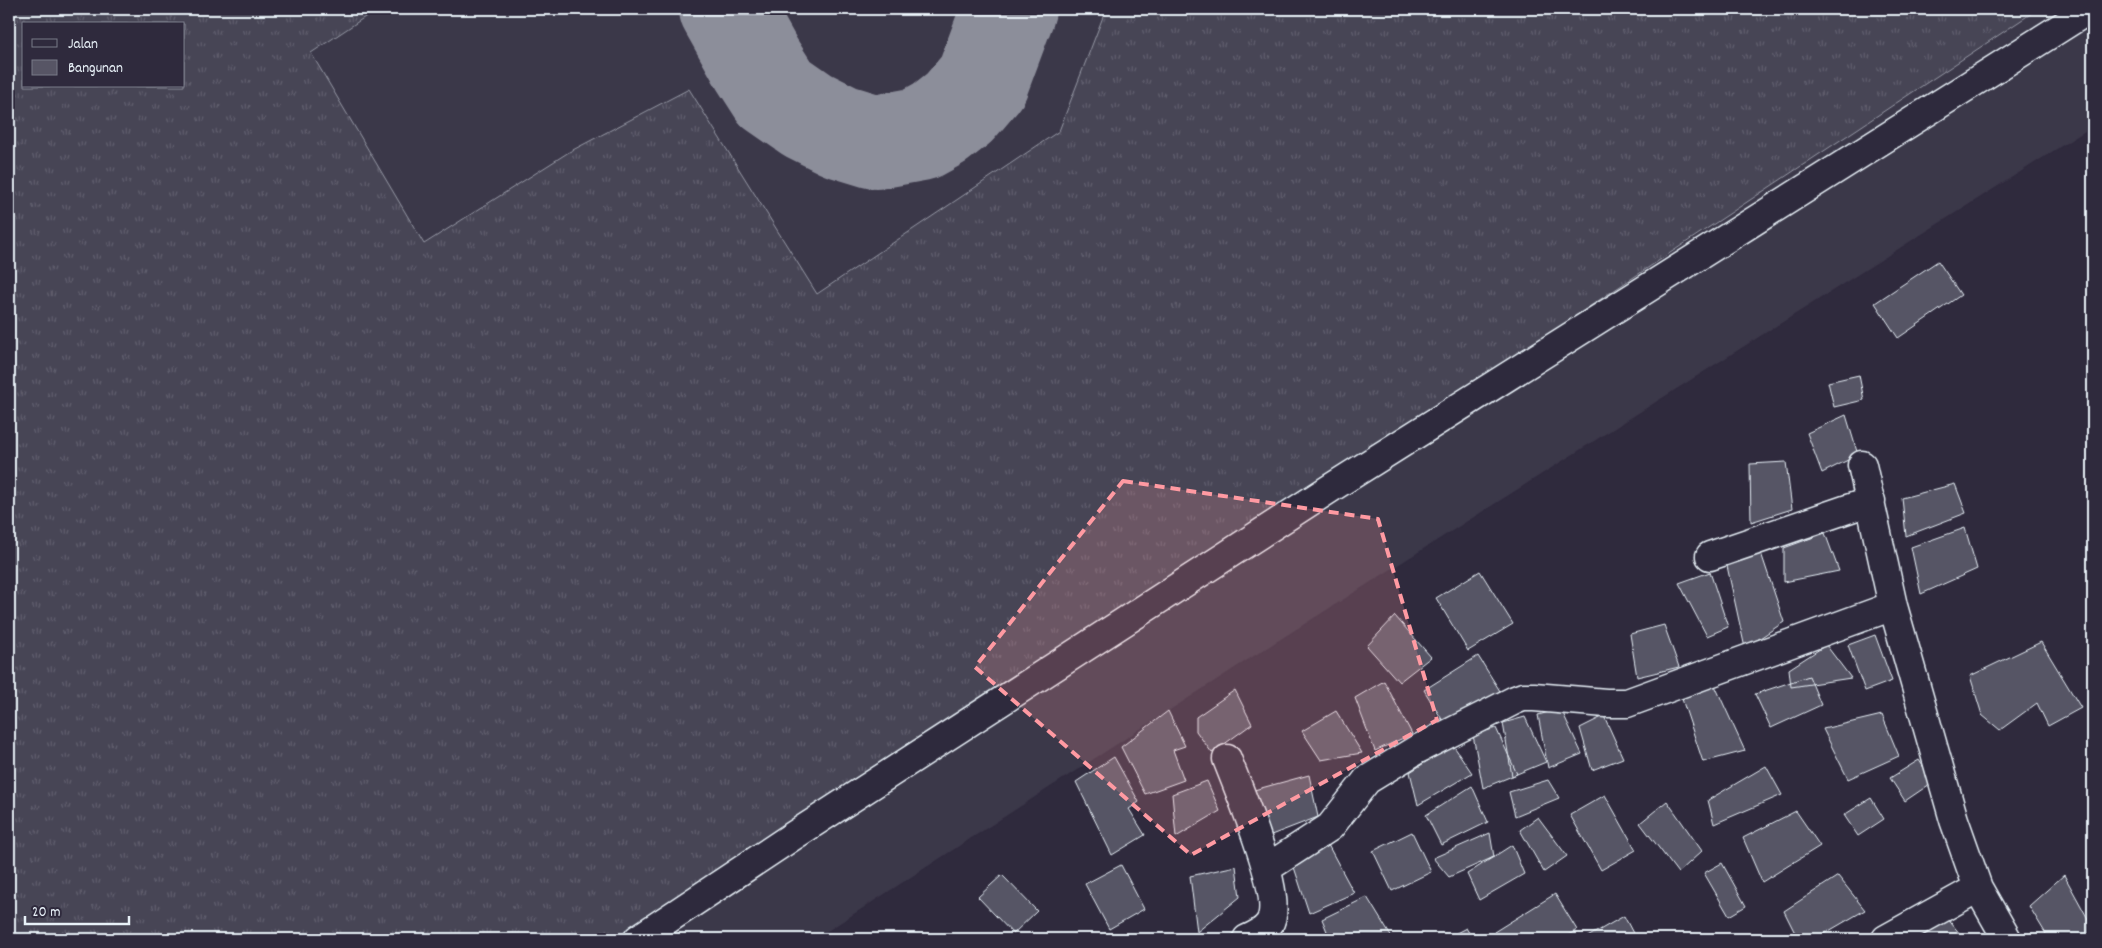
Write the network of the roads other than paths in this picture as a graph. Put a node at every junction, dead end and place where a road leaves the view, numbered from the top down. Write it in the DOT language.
graph roads {
  1 [pos="2090,9"];
  2 [pos="1862,466"];
  3 [pos="1871,501"];
  4 [pos="1710,556"];
  5 [pos="1892,606"];
  6 [pos="1227,759"];
  7 [pos="1267,868"];
  8 [pos="1978,888"];
  9 [pos="638,939"];
  10 [pos="1247,939"];
  11 [pos="1886,939"];
  12 [pos="2007,939"];
  1 -- 9 [label="street"];
  2 -- 3 [label="street"];
  3 -- 4 [label="street"];
  3 -- 5 [label="street"];
  5 -- 7 [label="street"];
  5 -- 8 [label="street"];
  6 -- 7 [label="street"];
  7 -- 10 [label="street"];
  8 -- 11 [label="street"];
  8 -- 12 [label="street"];
}
